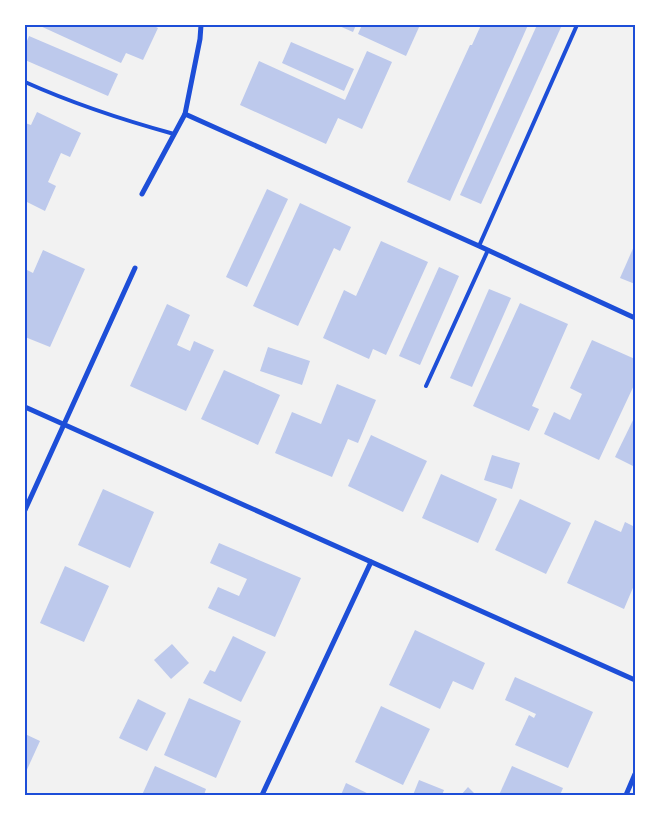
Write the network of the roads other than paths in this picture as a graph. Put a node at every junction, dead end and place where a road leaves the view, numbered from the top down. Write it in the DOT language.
graph roads {
  1 [pos="200,25"];
  2 [pos="577,25"];
  3 [pos="25,82"];
  4 [pos="185,114"];
  5 [pos="174,134"];
  6 [pos="142,194"];
  7 [pos="479,246"];
  8 [pos="488,250"];
  9 [pos="135,268"];
  10 [pos="635,318"];
  11 [pos="426,386"];
  12 [pos="25,407"];
  13 [pos="64,424"];
  14 [pos="25,510"];
  15 [pos="370,562"];
  16 [pos="635,680"];
  17 [pos="635,774"];
  18 [pos="262,795"];
  19 [pos="626,795"];
  1 -- 4 [label="street"];
  2 -- 7 [label="lane"];
  3 -- 5 [label="lane"];
  4 -- 5 [label="street"];
  4 -- 7 [label="street"];
  5 -- 6 [label="street"];
  7 -- 8 [label="street"];
  8 -- 10 [label="street"];
  8 -- 11 [label="lane"];
  9 -- 13 [label="street"];
  12 -- 13 [label="street"];
  13 -- 14 [label="street"];
  13 -- 15 [label="street"];
  15 -- 16 [label="street"];
  15 -- 18 [label="street"];
  17 -- 19 [label="street"];
}
